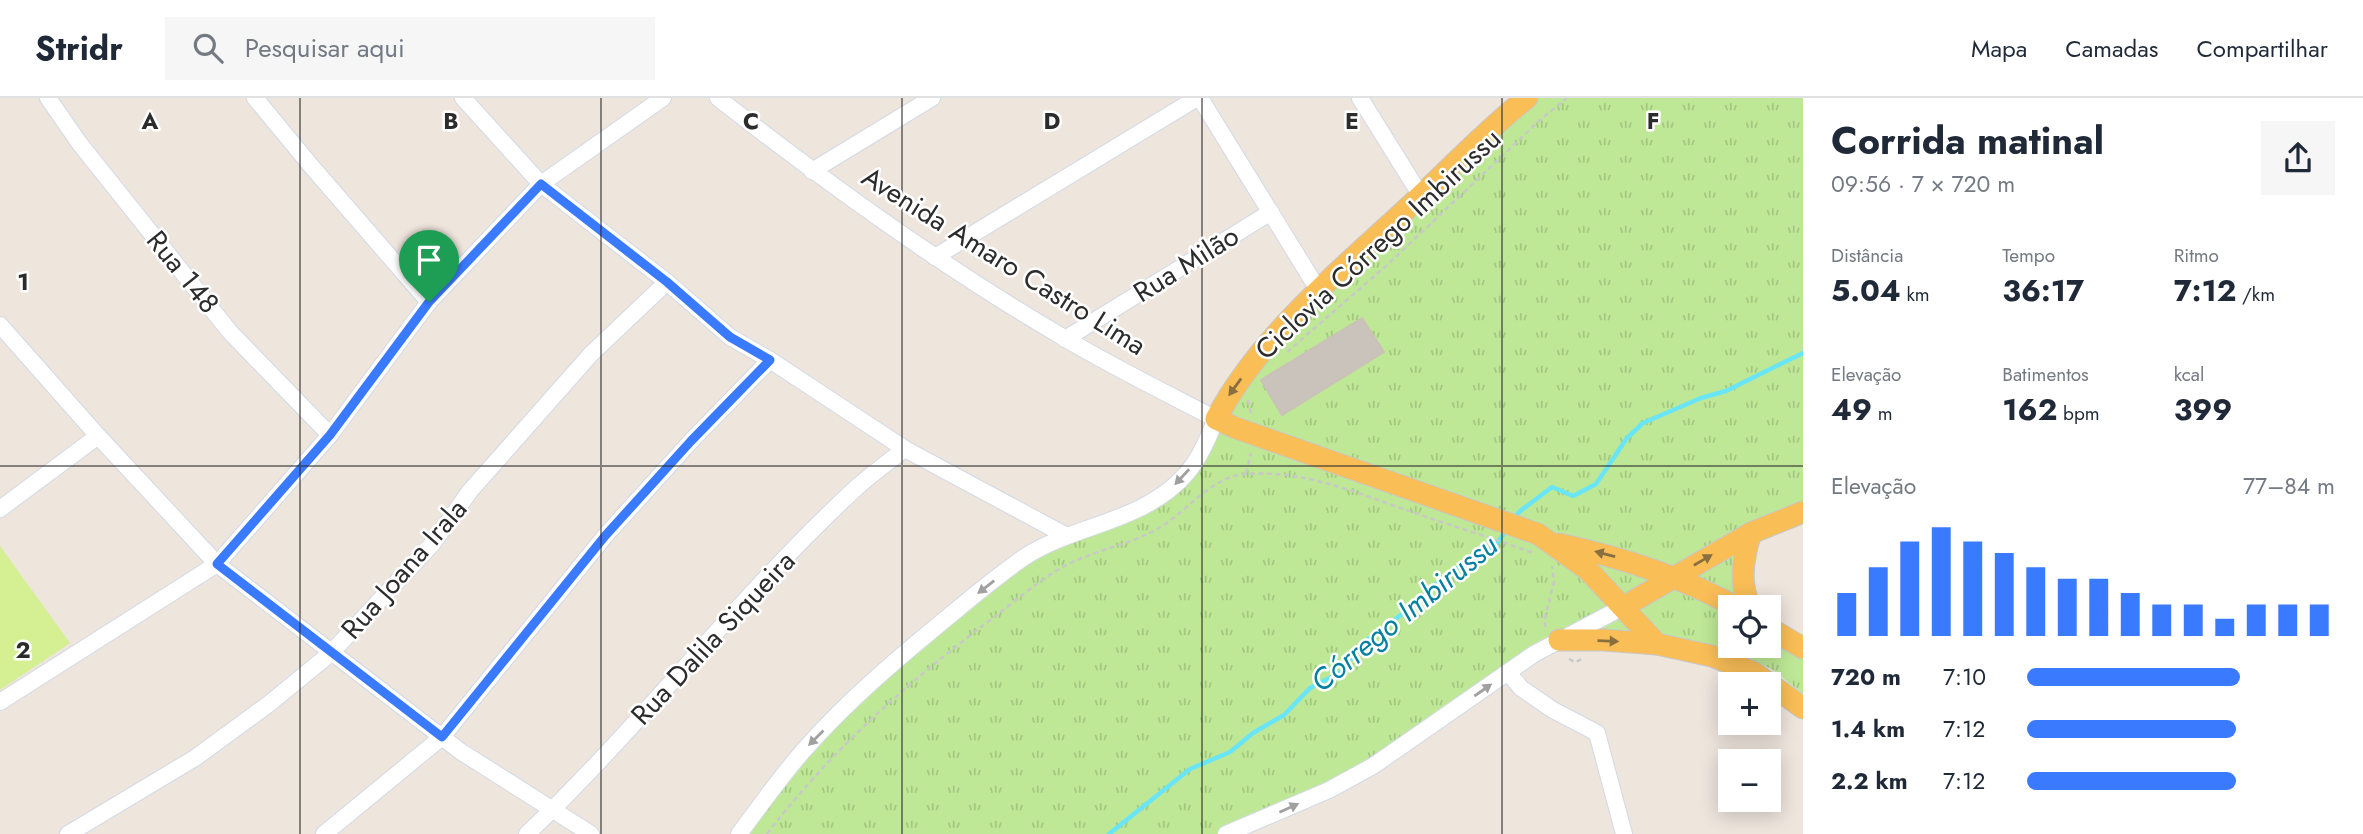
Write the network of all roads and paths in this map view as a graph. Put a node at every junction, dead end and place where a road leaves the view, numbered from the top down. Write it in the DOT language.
graph roads {
  1 [pos="48,98"];
  2 [pos="255,98"];
  3 [pos="463,98"];
  4 [pos="663,98"];
  5 [pos="718,98"];
  6 [pos="932,98"];
  7 [pos="1198,98"];
  8 [pos="1360,98"];
  9 [pos="1567,98"];
  10 [pos="1523,99"];
  11 [pos="812,171"];
  12 [pos="541,184"];
  13 [pos="1421,196"];
  14 [pos="1271,212"];
  15 [pos="935,257"];
  16 [pos="667,282"];
  17 [pos="1319,291"];
  18 [pos="429,302"];
  19 [pos="0,325"];
  20 [pos="1065,339"];
  21 [pos="1284,355"];
  22 [pos="770,360"];
  23 [pos="1248,400"];
  24 [pos="1216,419"];
  25 [pos="330,435"];
  26 [pos="1256,435"];
  27 [pos="98,436"];
  28 [pos="905,449"];
  29 [pos="1246,473"];
  30 [pos="0,509"];
  31 [pos="1803,512"];
  32 [pos="1751,533"];
  33 [pos="1065,535"];
  34 [pos="1543,544"];
  35 [pos="217,564"];
  36 [pos="1675,577"];
  37 [pos="1747,595"];
  38 [pos="1718,598"];
  39 [pos="1623,607"];
  40 [pos="1781,635"];
  41 [pos="1559,640"];
  42 [pos="1657,644"];
  43 [pos="1803,648"];
  44 [pos="331,653"];
  45 [pos="1508,672"];
  46 [pos="0,702"];
  47 [pos="1803,708"];
  48 [pos="442,737"];
  49 [pos="552,811"];
  50 [pos="68,834"];
  51 [pos="324,834"];
  52 [pos="527,834"];
  53 [pos="591,834"];
  54 [pos="739,834"];
  55 [pos="768,834"];
  56 [pos="1226,834"];
  57 [pos="1624,834"];
  1 -- 25 [label="street, Rua 148"];
  2 -- 18 [label="street"];
  3 -- 12 [label="street"];
  4 -- 12 [label="street"];
  5 -- 11 [label="street, Avenida Amaro Castro Lima"];
  6 -- 11 [label="street"];
  7 -- 14 [label="street"];
  7 -- 15 [label="street"];
  8 -- 13 [label="street"];
  9 -- 21 [label="path, Ciclovia Córrego Imbirussu"];
  10 -- 13 [label="main road"];
  11 -- 15 [label="street, Avenida Amaro Castro Lima"];
  12 -- 16 [label="street"];
  12 -- 18 [label="street"];
  13 -- 17 [label="main road"];
  14 -- 17 [label="street"];
  14 -- 20 [label="street, Rua Milão"];
  15 -- 20 [label="street, Avenida Amaro Castro Lima"];
  16 -- 22 [label="street"];
  16 -- 44 [label="street, Rua Joana Irala"];
  17 -- 24 [label="main road, one-way"];
  18 -- 25 [label="street"];
  19 -- 27 [label="street"];
  20 -- 24 [label="street, Avenida Amaro Castro Lima"];
  22 -- 28 [label="street"];
  22 -- 48 [label="street"];
  23 -- 26 [label="path, Ciclovia Córrego Imbirussu"];
  24 -- 26 [label="main road, Avenida Amaro Castro Lima"];
  24 -- 33 [label="street, one-way"];
  25 -- 35 [label="street"];
  26 -- 29 [label="path, Ciclovia Córrego Imbirussu"];
  26 -- 34 [label="main road, Avenida Amaro Castro Lima"];
  27 -- 30 [label="street"];
  27 -- 35 [label="street"];
  28 -- 33 [label="street"];
  28 -- 49 [label="street, Rua Dalila Siqueira"];
  29 -- 34 [label="path"];
  29 -- 55 [label="path"];
  31 -- 32 [label="main road"];
  36 -- 32 [label="main road, one-way"];
  32 -- 37 [label="main road"];
  33 -- 54 [label="street, one-way"];
  36 -- 34 [label="main road, Avenida Amaro Castro Lima, one-way"];
  34 -- 39 [label="main road, Avenida Amaro Castro Lima"];
  35 -- 44 [label="street"];
  35 -- 46 [label="street"];
  36 -- 38 [label="main road, Avenida Amaro Castro Lima"];
  36 -- 39 [label="main road"];
  39 -- 41 [label="street"];
  39 -- 42 [label="main road, Avenida Amaro Castro Lima"];
  40 -- 43 [label="main road"];
  41 -- 42 [label="main road, one-way"];
  41 -- 45 [label="street"];
  42 -- 47 [label="main road"];
  44 -- 48 [label="street"];
  44 -- 50 [label="street, Rua Joana Irala"];
  56 -- 45 [label="street, one-way"];
  45 -- 57 [label="street"];
  48 -- 49 [label="street"];
  48 -- 51 [label="street"];
  49 -- 52 [label="street, Rua Dalila Siqueira"];
  49 -- 53 [label="street"];
}
